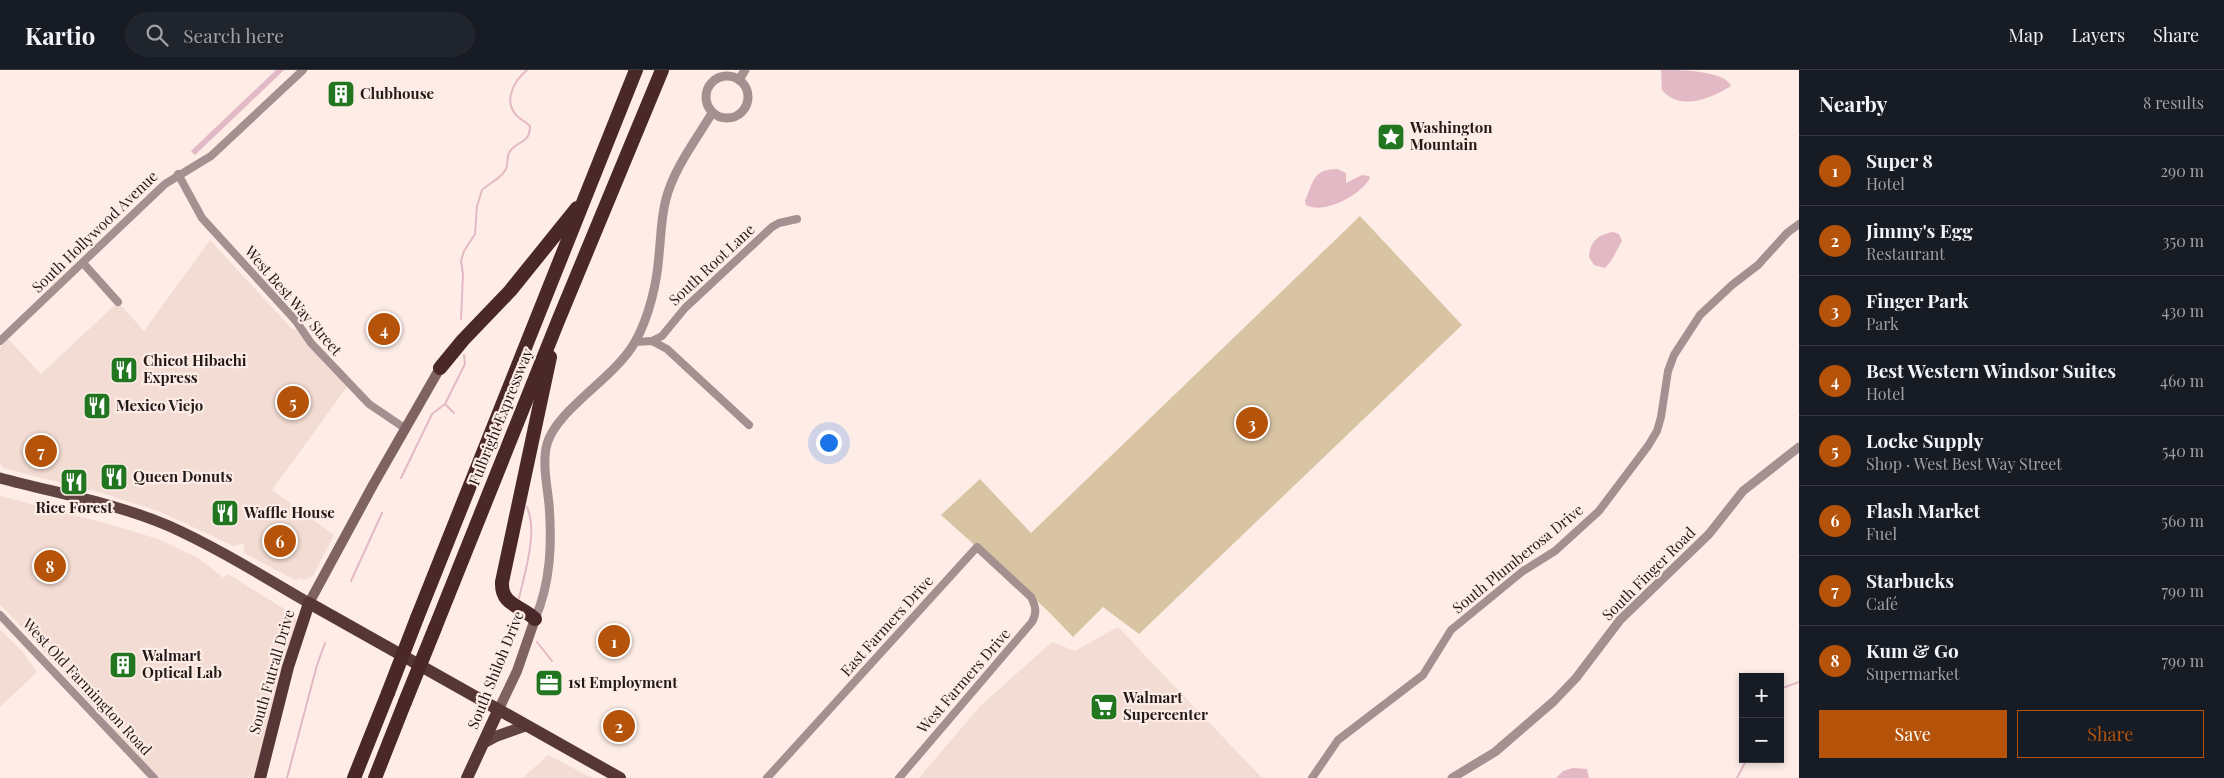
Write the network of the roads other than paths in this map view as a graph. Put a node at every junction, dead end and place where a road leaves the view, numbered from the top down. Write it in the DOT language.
graph roads {
  1 [pos="302,70"];
  2 [pos="636,70"];
  3 [pos="662,70"];
  4 [pos="745,70"];
  5 [pos="739,80"];
  6 [pos="712,113"];
  7 [pos="178,174"];
  8 [pos="586,198"];
  9 [pos="797,219"];
  10 [pos="1799,224"];
  11 [pos="83,263"];
  12 [pos="118,302"];
  13 [pos="558,321"];
  14 [pos="0,341"];
  15 [pos="652,341"];
  16 [pos="635,342"];
  17 [pos="440,368"];
  18 [pos="748,424"];
  19 [pos="406,429"];
  20 [pos="1799,447"];
  21 [pos="0,478"];
  22 [pos="1031,598"];
  23 [pos="309,603"];
  24 [pos="0,615"];
  25 [pos="535,619"];
  26 [pos="498,711"];
  27 [pos="525,726"];
  28 [pos="484,743"];
  29 [pos="154,778"];
  30 [pos="260,778"];
  31 [pos="354,778"];
  32 [pos="375,778"];
  33 [pos="466,778"];
  34 [pos="620,778"];
  35 [pos="767,778"];
  36 [pos="899,778"];
  37 [pos="1312,778"];
  38 [pos="1452,778"];
  1 -- 7 [label="street, South Hollywood Avenue"];
  2 -- 8 [label="highway, Fulbright Expressway"];
  3 -- 13 [label="highway, Fulbright Expressway"];
  4 -- 5 [label="street"];
  5 -- 6 [label="street"];
  5 -- 6 [label="street"];
  6 -- 16 [label="street, South Shiloh Drive"];
  7 -- 11 [label="street, South Hollywood Avenue"];
  7 -- 19 [label="street, West Best Way Street"];
  8 -- 17 [label="highway"];
  8 -- 31 [label="highway, Fulbright Expressway, bridge"];
  9 -- 15 [label="street, South Root Lane"];
  10 -- 37 [label="street, South Plumberosa Drive"];
  11 -- 12 [label="street"];
  11 -- 14 [label="street, South Hollywood Avenue"];
  13 -- 25 [label="highway"];
  13 -- 32 [label="highway, Fulbright Expressway, bridge"];
  15 -- 16 [label="street"];
  15 -- 18 [label="street"];
  16 -- 25 [label="street, South Shiloh Drive"];
  17 -- 19 [label="main road, South Futrall Drive"];
  19 -- 23 [label="main road, South Futrall Drive"];
  20 -- 38 [label="street, South Finger Road"];
  21 -- 23 [label="main road"];
  22 -- 35 [label="street, East Farmers Drive"];
  22 -- 36 [label="street, West Farmers Drive"];
  23 -- 26 [label="highway"];
  23 -- 30 [label="highway, South Futrall Drive"];
  24 -- 29 [label="street, West Old Farmington Road"];
  25 -- 26 [label="main road, South Shiloh Drive"];
  26 -- 27 [label="highway"];
  26 -- 28 [label="highway, South Shiloh Drive"];
  27 -- 28 [label="main road"];
  27 -- 34 [label="highway"];
  28 -- 33 [label="highway, South Shiloh Drive"];
}
